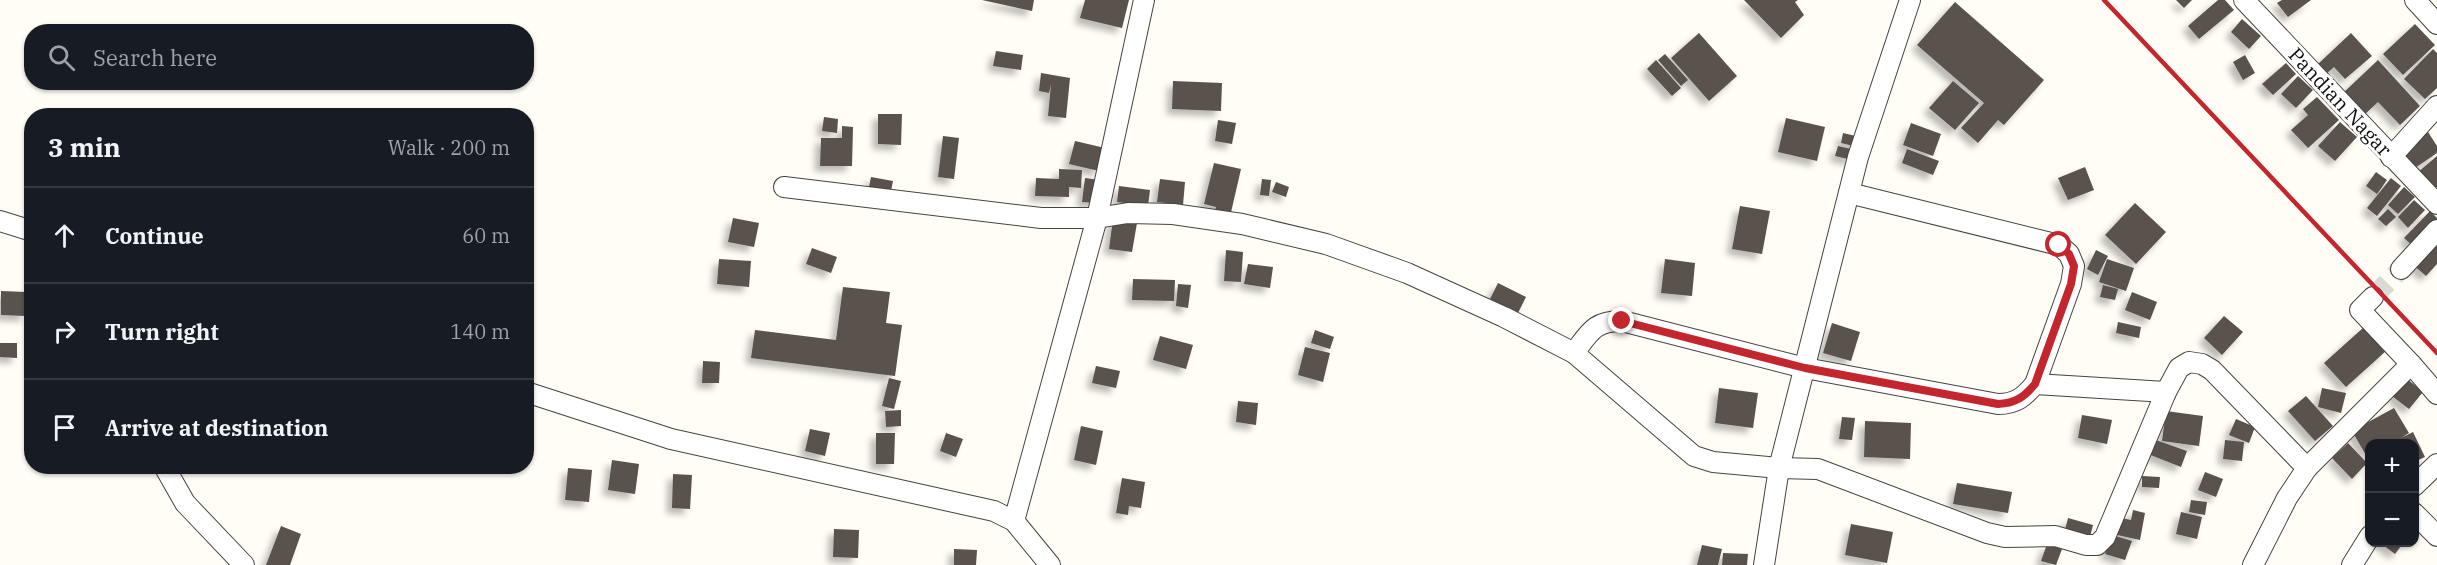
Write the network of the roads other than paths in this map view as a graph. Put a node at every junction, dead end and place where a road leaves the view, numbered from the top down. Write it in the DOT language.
graph roads {
  1 [pos="1144,0"];
  2 [pos="1910,0"];
  3 [pos="2244,0"];
  4 [pos="2415,0"];
  5 [pos="2437,24"];
  6 [pos="2437,106"];
  7 [pos="2391,157"];
  8 [pos="784,187"];
  9 [pos="1848,193"];
  10 [pos="2437,204"];
  11 [pos="1097,218"];
  12 [pos="0,221"];
  13 [pos="24,228"];
  14 [pos="2437,230"];
  15 [pos="2401,269"];
  16 [pos="2373,297"];
  17 [pos="1574,353"];
  18 [pos="2411,364"];
  19 [pos="1805,368"];
  20 [pos="2035,384"];
  21 [pos="2166,392"];
  22 [pos="2437,394"];
  23 [pos="534,395"];
  24 [pos="2437,464"];
  25 [pos="1779,468"];
  26 [pos="2307,468"];
  27 [pos="169,474"];
  28 [pos="2419,482"];
  29 [pos="2419,517"];
  30 [pos="1014,521"];
  31 [pos="2437,536"];
  32 [pos="2365,544"];
  33 [pos="244,565"];
  34 [pos="1050,565"];
  35 [pos="1764,565"];
  36 [pos="2253,565"];
  37 [pos="2352,565"];
  1 -- 11 [label="street"];
  2 -- 9 [label="street"];
  3 -- 7 [label="street, Pandian Nagar"];
  4 -- 5 [label="street"];
  6 -- 7 [label="street"];
  7 -- 10 [label="street, Pandian Nagar"];
  8 -- 11 [label="street"];
  9 -- 19 [label="street"];
  9 -- 20 [label="street"];
  11 -- 17 [label="street"];
  11 -- 30 [label="street"];
  12 -- 13 [label="street"];
  14 -- 15 [label="street"];
  16 -- 18 [label="street"];
  17 -- 19 [label="street"];
  17 -- 25 [label="street"];
  18 -- 22 [label="street"];
  18 -- 26 [label="street"];
  19 -- 20 [label="street"];
  19 -- 25 [label="street"];
  20 -- 21 [label="street"];
  21 -- 25 [label="street"];
  21 -- 26 [label="street"];
  23 -- 30 [label="street"];
  24 -- 28 [label="street"];
  25 -- 35 [label="street"];
  26 -- 36 [label="street"];
  27 -- 33 [label="street"];
  29 -- 31 [label="street"];
  30 -- 34 [label="street"];
  32 -- 37 [label="street"];
}
